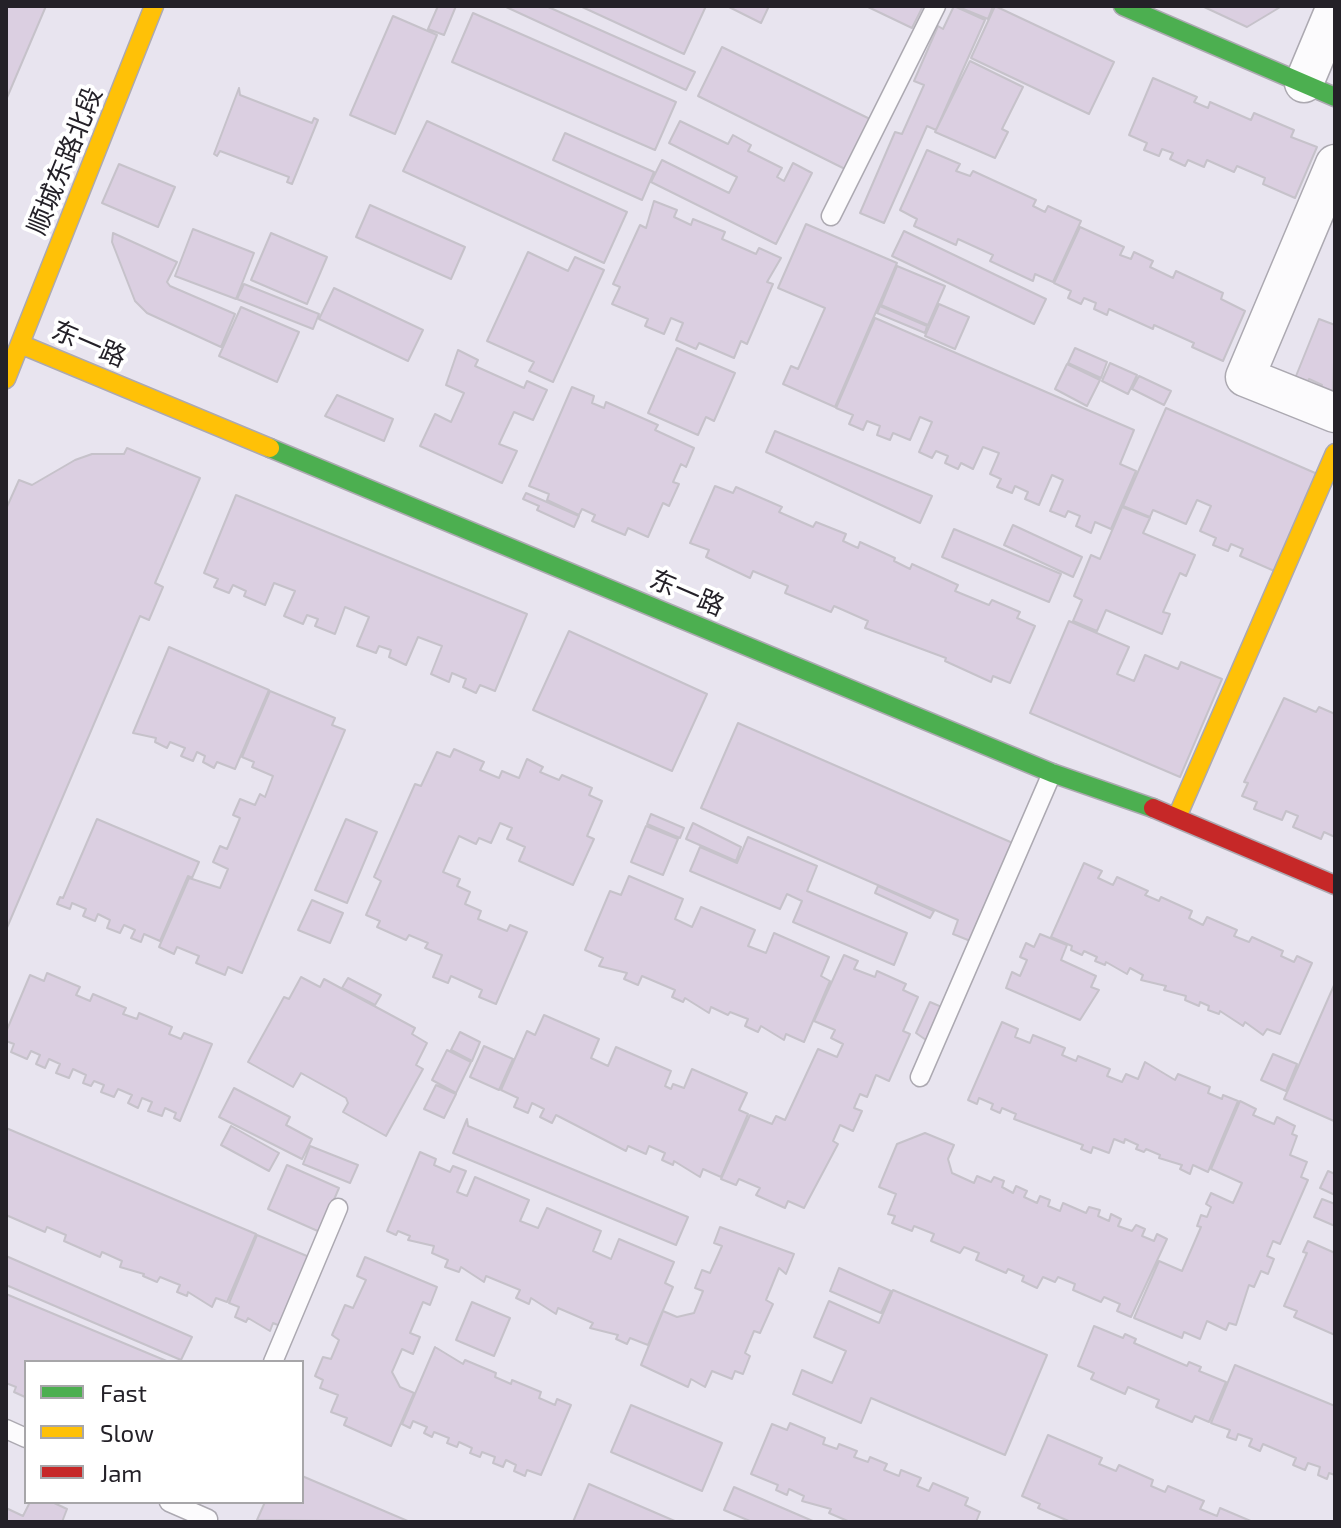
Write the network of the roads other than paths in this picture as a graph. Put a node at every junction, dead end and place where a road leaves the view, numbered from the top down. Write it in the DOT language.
graph roads {
  1 [pos="154,6"];
  2 [pos="936,6"];
  3 [pos="1135,8"];
  4 [pos="1335,9"];
  5 [pos="1320,90"];
  6 [pos="1335,164"];
  7 [pos="831,216"];
  8 [pos="20,344"];
  9 [pos="6,379"];
  10 [pos="1335,413"];
  11 [pos="1335,453"];
  12 [pos="1052,773"];
  13 [pos="1177,817"];
  14 [pos="1335,885"];
  15 [pos="920,1077"];
  16 [pos="338,1208"];
  17 [pos="274,1360"];
  18 [pos="176,1504"];
  19 [pos="210,1514"];
  1 -- 8 [label="street, 顺城东路北段"];
  2 -- 7 [label="lane"];
  3 -- 5 [label="street"];
  4 -- 5 [label="street"];
  6 -- 10 [label="street"];
  8 -- 9 [label="street, 顺城东路北段"];
  8 -- 12 [label="street, 东一路"];
  11 -- 13 [label="street"];
  12 -- 13 [label="street, 东一路"];
  12 -- 15 [label="lane"];
  13 -- 14 [label="street, 东一路"];
  16 -- 17 [label="lane"];
  18 -- 19 [label="lane"];
}
